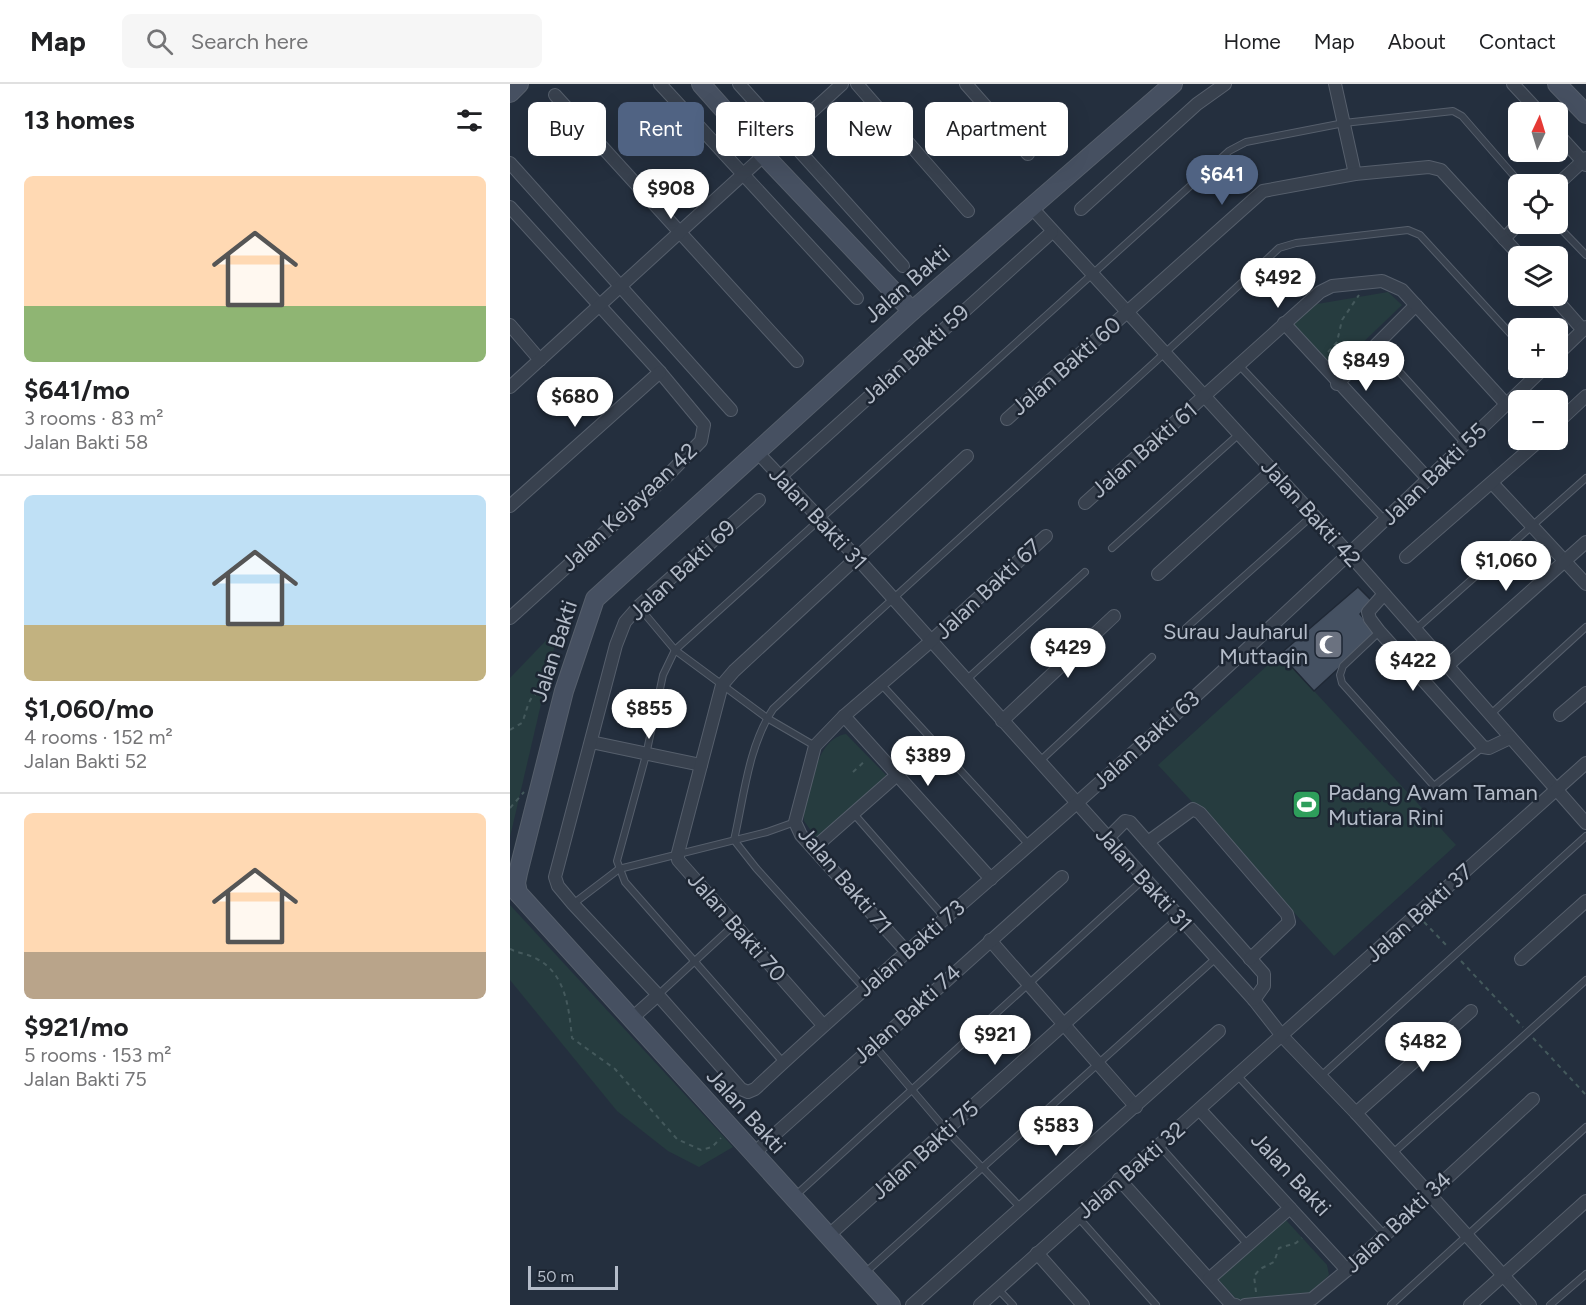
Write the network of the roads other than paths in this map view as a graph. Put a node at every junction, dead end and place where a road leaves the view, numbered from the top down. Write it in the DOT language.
graph roads {
  1 [pos="519,84"];
  2 [pos="660,84"];
  3 [pos="701,84"];
  4 [pos="739,84"];
  5 [pos="842,84"];
  6 [pos="857,84"];
  7 [pos="966,84"];
  8 [pos="1225,84"];
  9 [pos="1335,84"];
  10 [pos="1514,84"];
  11 [pos="1557,84"];
  12 [pos="1165,87"];
  13 [pos="510,93"];
  14 [pos="555,95"];
  15 [pos="717,102"];
  16 [pos="755,102"];
  17 [pos="982,102"];
  18 [pos="1530,102"];
  19 [pos="815,109"];
  20 [pos="1586,114"];
  21 [pos="1344,123"];
  22 [pos="1568,144"];
  23 [pos="763,156"];
  24 [pos="765,156"];
  25 [pos="804,156"];
  26 [pos="1585,161"];
  27 [pos="510,163"];
  28 [pos="743,174"];
  29 [pos="1355,174"];
  30 [pos="1512,174"];
  31 [pos="1568,176"];
  32 [pos="510,207"];
  33 [pos="1032,208"];
  34 [pos="1081,209"];
  35 [pos="969,211"];
  36 [pos="681,231"];
  37 [pos="1052,232"];
  38 [pos="1509,234"];
  39 [pos="1566,234"];
  40 [pos="1504,239"];
  41 [pos="1511,246"];
  42 [pos="1586,255"];
  43 [pos="903,266"];
  44 [pos="1091,273"];
  45 [pos="620,288"];
  46 [pos="857,298"];
  47 [pos="1416,305"];
  48 [pos="1563,306"];
  49 [pos="599,308"];
  50 [pos="912,311"];
  51 [pos="1126,314"];
  52 [pos="1284,323"];
  53 [pos="510,326"];
  54 [pos="1584,328"];
  55 [pos="1508,331"];
  56 [pos="1568,344"];
  57 [pos="1376,346"];
  58 [pos="1164,355"];
  59 [pos="540,360"];
  60 [pos="797,361"];
  61 [pos="1238,364"];
  62 [pos="660,372"];
  63 [pos="1533,378"];
  64 [pos="1337,384"];
  65 [pos="510,387"];
  66 [pos="1586,396"];
  67 [pos="1204,397"];
  68 [pos="1506,404"];
  69 [pos="731,410"];
  70 [pos="1568,413"];
  71 [pos="1007,419"];
  72 [pos="1238,435"];
  73 [pos="1465,444"];
  74 [pos="1529,450"];
  75 [pos="758,453"];
  76 [pos="967,456"];
  77 [pos="1273,470"];
  78 [pos="780,477"];
  79 [pos="1586,478"];
  80 [pos="1428,480"];
  81 [pos="1492,484"];
  82 [pos="759,500"];
  83 [pos="1085,503"];
  84 [pos="510,506"];
  85 [pos="1313,514"];
  86 [pos="1385,520"];
  87 [pos="821,521"];
  88 [pos="1532,525"];
  89 [pos="1046,536"];
  90 [pos="1586,542"];
  91 [pos="1112,548"];
  92 [pos="1350,555"];
  93 [pos="1406,557"];
  94 [pos="857,558"];
  95 [pos="1564,559"];
  96 [pos="1085,572"];
  97 [pos="1158,574"];
  98 [pos="1586,584"];
  99 [pos="1384,594"];
  100 [pos="891,598"];
  101 [pos="639,606"];
  102 [pos="1114,616"];
  103 [pos="510,618"];
  104 [pos="1586,627"];
  105 [pos="1186,628"];
  106 [pos="1415,630"];
  107 [pos="1380,631"];
  108 [pos="930,642"];
  109 [pos="675,650"];
  110 [pos="1152,657"];
  111 [pos="1447,666"];
  112 [pos="965,681"];
  113 [pos="881,684"];
  114 [pos="722,685"];
  115 [pos="1586,693"];
  116 [pos="1491,714"];
  117 [pos="1560,715"];
  118 [pos="844,716"];
  119 [pos="767,718"];
  120 [pos="1002,721"];
  121 [pos="1510,738"];
  122 [pos="591,742"];
  123 [pos="814,746"];
  124 [pos="1483,747"];
  125 [pos="646,755"];
  126 [pos="1038,762"];
  127 [pos="1586,763"];
  128 [pos="701,765"];
  129 [pos="897,775"];
  130 [pos="1557,791"];
  131 [pos="1076,803"];
  132 [pos="854,814"];
  133 [pos="795,822"];
  134 [pos="1586,823"];
  135 [pos="1586,836"];
  136 [pos="1107,838"];
  137 [pos="734,840"];
  138 [pos="1148,842"];
  139 [pos="1029,845"];
  140 [pos="814,848"];
  141 [pos="678,853"];
  142 [pos="618,869"];
  143 [pos="1062,877"];
  144 [pos="991,879"];
  145 [pos="1144,879"];
  146 [pos="1586,901"];
  147 [pos="573,904"];
  148 [pos="945,918"];
  149 [pos="1181,919"];
  150 [pos="735,924"];
  151 [pos="990,940"];
  152 [pos="906,951"];
  153 [pos="1216,958"];
  154 [pos="1250,959"];
  155 [pos="1521,959"];
  156 [pos="693,963"];
  157 [pos="1586,980"];
  158 [pos="1028,983"];
  159 [pos="864,988"];
  160 [pos="658,995"];
  161 [pos="1254,1000"];
  162 [pos="1471,1011"];
  163 [pos="631,1019"];
  164 [pos="1063,1023"];
  165 [pos="823,1025"];
  166 [pos="1219,1031"];
  167 [pos="1283,1037"];
  168 [pos="873,1044"];
  169 [pos="783,1062"];
  170 [pos="1100,1065"];
  171 [pos="1237,1075"];
  172 [pos="1320,1077"];
  173 [pos="912,1089"];
  174 [pos="748,1092"];
  175 [pos="1533,1099"];
  176 [pos="1136,1107"];
  177 [pos="1200,1110"];
  178 [pos="1356,1113"];
  179 [pos="1586,1127"];
  180 [pos="947,1131"];
  181 [pos="1159,1145"];
  182 [pos="1393,1153"];
  183 [pos="753,1154"];
  184 [pos="984,1168"];
  185 [pos="1119,1179"];
  186 [pos="1429,1193"];
  187 [pos="792,1198"];
  188 [pos="1586,1201"];
  189 [pos="1022,1208"];
  190 [pos="1290,1208"];
  191 [pos="1078,1216"];
  192 [pos="1385,1235"];
  193 [pos="828,1236"];
  194 [pos="1468,1236"];
  195 [pos="1248,1245"];
  196 [pos="1037,1253"];
  197 [pos="1347,1270"];
  198 [pos="1502,1274"];
  199 [pos="1586,1274"];
  200 [pos="863,1275"];
  201 [pos="1209,1279"];
  202 [pos="998,1288"];
  203 [pos="1251,1304"];
  204 [pos="891,1305"];
  205 [pos="912,1305"];
  206 [pos="980,1305"];
  207 [pos="1013,1305"];
  208 [pos="1083,1305"];
  209 [pos="1156,1305"];
  210 [pos="1236,1305"];
  211 [pos="1392,1305"];
  212 [pos="1470,1305"];
  213 [pos="1530,1305"];
  214 [pos="1550,1305"];
  1 -- 13 [label="street"];
  2 -- 28 [label="street"];
  3 -- 15 [label="street"];
  4 -- 16 [label="street"];
  5 -- 19 [label="street"];
  6 -- 35 [label="street"];
  7 -- 17 [label="street"];
  8 -- 34 [label="street"];
  9 -- 21 [label="street"];
  10 -- 18 [label="street"];
  11 -- 20 [label="street"];
  12 -- 33 [label="street, Jalan Bakti"];
  14 -- 36 [label="street"];
  21 -- 29 [label="street"];
  21 -- 30 [label="lane"];
  21 -- 44 [label="lane"];
  22 -- 26 [label="street"];
  23 -- 28 [label="street"];
  24 -- 50 [label="street"];
  25 -- 43 [label="street"];
  26 -- 31 [label="street"];
  27 -- 45 [label="street"];
  28 -- 36 [label="street"];
  28 -- 46 [label="street"];
  29 -- 40 [label="street, Jalan Bakti 60"];
  29 -- 51 [label="street, Jalan Bakti 60"];
  32 -- 49 [label="street, Jalan Kejayaan 42"];
  33 -- 37 [label="street, Jalan Bakti 42"];
  33 -- 50 [label="street, Jalan Bakti"];
  36 -- 45 [label="street"];
  36 -- 60 [label="street"];
  37 -- 44 [label="street, Jalan Bakti 42"];
  37 -- 78 [label="street, Jalan Bakti 59"];
  38 -- 40 [label="street"];
  39 -- 42 [label="lane"];
  40 -- 41 [label="street"];
  44 -- 51 [label="street, Jalan Bakti 42"];
  44 -- 87 [label="lane"];
  45 -- 49 [label="street"];
  45 -- 69 [label="street"];
  47 -- 52 [label="street, Jalan Bakti 61"];
  47 -- 57 [label="street"];
  47 -- 68 [label="street, Jalan Bakti 61"];
  48 -- 54 [label="street"];
  49 -- 59 [label="street"];
  49 -- 62 [label="street, Jalan Kejayaan 42"];
  50 -- 75 [label="street, Jalan Bakti"];
  51 -- 58 [label="street, Jalan Bakti 42"];
  51 -- 71 [label="street, Jalan Bakti 60"];
  52 -- 61 [label="street, Jalan Bakti 61"];
  52 -- 64 [label="street"];
  53 -- 59 [label="street"];
  54 -- 56 [label="street"];
  55 -- 58 [label="lane"];
  57 -- 64 [label="street"];
  57 -- 73 [label="lane"];
  58 -- 67 [label="street, Jalan Bakti 42"];
  58 -- 100 [label="lane"];
  59 -- 65 [label="street"];
  61 -- 67 [label="street, Jalan Bakti 61"];
  61 -- 86 [label="lane"];
  62 -- 84 [label="street"];
  62 -- 103 [label="street, Jalan Kejayaan 42"];
  63 -- 68 [label="street, Jalan Bakti 55"];
  64 -- 80 [label="street"];
  66 -- 70 [label="street"];
  67 -- 72 [label="street, Jalan Bakti 42"];
  67 -- 83 [label="street, Jalan Bakti 61"];
  68 -- 73 [label="street, Jalan Bakti 55"];
  72 -- 77 [label="street, Jalan Bakti 42"];
  72 -- 91 [label="lane"];
  73 -- 80 [label="street, Jalan Bakti 55"];
  74 -- 81 [label="street"];
  75 -- 78 [label="street, Jalan Bakti 31"];
  75 -- 163 [label="street, Jalan Bakti"];
  76 -- 94 [label="street"];
  77 -- 85 [label="street, Jalan Bakti 42"];
  77 -- 97 [label="street"];
  78 -- 87 [label="street, Jalan Bakti 31"];
  79 -- 88 [label="lane"];
  80 -- 86 [label="street, Jalan Bakti 55"];
  81 -- 88 [label="street"];
  81 -- 93 [label="street"];
  82 -- 101 [label="street, Jalan Bakti 69"];
  85 -- 92 [label="street, Jalan Bakti 42"];
  85 -- 105 [label="lane"];
  86 -- 92 [label="street, Jalan Bakti 55"];
  87 -- 94 [label="street, Jalan Bakti 31"];
  87 -- 109 [label="lane"];
  88 -- 95 [label="street"];
  88 -- 106 [label="lane"];
  89 -- 108 [label="street, Jalan Bakti 67"];
  90 -- 95 [label="street"];
  92 -- 99 [label="street, Jalan Bakti 42"];
  92 -- 131 [label="street, Jalan Bakti 63"];
  94 -- 100 [label="street, Jalan Bakti 31"];
  94 -- 114 [label="street"];
  95 -- 98 [label="street"];
  95 -- 111 [label="street"];
  96 -- 112 [label="lane"];
  99 -- 106 [label="street, Jalan Bakti 42"];
  99 -- 107 [label="street"];
  100 -- 108 [label="street, Jalan Bakti 31"];
  100 -- 119 [label="lane"];
  101 -- 109 [label="lane"];
  101 -- 122 [label="street, Jalan Bakti 69"];
  102 -- 120 [label="street"];
  104 -- 116 [label="lane"];
  106 -- 111 [label="street, Jalan Bakti 42"];
  107 -- 124 [label="street"];
  107 -- 124 [label="lane"];
  108 -- 112 [label="street, Jalan Bakti 31"];
  108 -- 113 [label="street"];
  109 -- 114 [label="lane"];
  109 -- 125 [label="lane"];
  110 -- 126 [label="lane"];
  111 -- 116 [label="street, Jalan Bakti 42"];
  112 -- 120 [label="street, Jalan Bakti 31"];
  113 -- 118 [label="street"];
  113 -- 139 [label="lane"];
  114 -- 119 [label="lane"];
  114 -- 128 [label="street, Jalan Bakti 70"];
  115 -- 117 [label="street"];
  116 -- 121 [label="street, Jalan Bakti 42"];
  118 -- 123 [label="street"];
  118 -- 129 [label="street"];
  119 -- 123 [label="lane"];
  119 -- 137 [label="lane"];
  120 -- 126 [label="street, Jalan Bakti 31"];
  121 -- 124 [label="street"];
  121 -- 130 [label="street, Jalan Bakti 42"];
  122 -- 125 [label="street"];
  122 -- 147 [label="street, Jalan Bakti 69"];
  123 -- 133 [label="street, Jalan Bakti 71"];
  125 -- 128 [label="street"];
  125 -- 142 [label="lane"];
  126 -- 131 [label="street, Jalan Bakti 31"];
  127 -- 130 [label="street, Jalan Bakti 37"];
  128 -- 141 [label="street, Jalan Bakti 70"];
  129 -- 132 [label="street"];
  129 -- 144 [label="street"];
  130 -- 134 [label="street, Jalan Bakti 42"];
  130 -- 167 [label="street, Jalan Bakti 37"];
  131 -- 136 [label="street, Jalan Bakti 31"];
  131 -- 139 [label="street, Jalan Bakti 73"];
  132 -- 140 [label="street"];
  132 -- 148 [label="lane"];
  133 -- 137 [label="lane"];
  133 -- 140 [label="street, Jalan Bakti 71"];
  135 -- 172 [label="lane"];
  136 -- 138 [label="street"];
  136 -- 145 [label="street, Jalan Bakti 31"];
  137 -- 141 [label="lane"];
  137 -- 159 [label="lane"];
  138 -- 154 [label="street"];
  138 -- 154 [label="street"];
  139 -- 144 [label="street, Jalan Bakti 73"];
  140 -- 152 [label="street, Jalan Bakti 71"];
  141 -- 142 [label="lane"];
  141 -- 150 [label="street, Jalan Bakti 70"];
  142 -- 147 [label="lane"];
  142 -- 156 [label="lane"];
  143 -- 151 [label="street, Jalan Bakti 74"];
  144 -- 148 [label="street, Jalan Bakti 73"];
  145 -- 149 [label="street, Jalan Bakti 31"];
  145 -- 158 [label="lane"];
  146 -- 155 [label="street"];
  147 -- 160 [label="street, Jalan Bakti 69"];
  148 -- 152 [label="street, Jalan Bakti 73"];
  149 -- 153 [label="street, Jalan Bakti 31"];
  149 -- 164 [label="street, Jalan Bakti 75"];
  150 -- 156 [label="lane"];
  150 -- 165 [label="street, Jalan Bakti 70"];
  151 -- 158 [label="street"];
  151 -- 168 [label="street, Jalan Bakti 74"];
  152 -- 159 [label="street, Jalan Bakti 73"];
  153 -- 161 [label="street, Jalan Bakti 31"];
  153 -- 170 [label="lane"];
  154 -- 161 [label="street"];
  156 -- 160 [label="lane"];
  156 -- 169 [label="lane"];
  157 -- 182 [label="lane"];
  158 -- 164 [label="street"];
  158 -- 173 [label="lane"];
  159 -- 165 [label="street, Jalan Bakti 73"];
  160 -- 163 [label="street"];
  160 -- 174 [label="street, Jalan Bakti"];
  161 -- 167 [label="street, Jalan Bakti 31"];
  162 -- 178 [label="street"];
  163 -- 183 [label="street, Jalan Bakti"];
  164 -- 170 [label="street"];
  164 -- 180 [label="street, Jalan Bakti 75"];
  165 -- 169 [label="street, Jalan Bakti 73"];
  166 -- 176 [label="street"];
  167 -- 171 [label="street, Jalan Bakti 32"];
  167 -- 172 [label="street, Jalan Bakti 31"];
  168 -- 173 [label="lane"];
  168 -- 183 [label="street, Jalan Bakti 74"];
  169 -- 174 [label="street, Jalan Bakti 73"];
  170 -- 176 [label="street"];
  170 -- 184 [label="lane"];
  171 -- 177 [label="street, Jalan Bakti 32"];
  171 -- 192 [label="lane"];
  172 -- 178 [label="street, Jalan Bakti 31"];
  173 -- 180 [label="lane"];
  173 -- 187 [label="lane"];
  175 -- 186 [label="street, Jalan Bakti 34"];
  176 -- 189 [label="street"];
  177 -- 181 [label="street, Jalan Bakti 32"];
  177 -- 190 [label="street, Jalan Bakti"];
  178 -- 182 [label="street, Jalan Bakti 31"];
  179 -- 194 [label="lane"];
  180 -- 184 [label="lane"];
  180 -- 193 [label="street, Jalan Bakti 75"];
  181 -- 185 [label="street, Jalan Bakti 32"];
  181 -- 195 [label="lane"];
  182 -- 186 [label="street, Jalan Bakti 31"];
  183 -- 187 [label="street, Jalan Bakti"];
  184 -- 189 [label="lane"];
  184 -- 200 [label="lane"];
  185 -- 191 [label="street, Jalan Bakti 32"];
  185 -- 201 [label="street"];
  186 -- 192 [label="street, Jalan Bakti 34"];
  186 -- 194 [label="street, Jalan Bakti 31"];
  187 -- 193 [label="street, Jalan Bakti"];
  188 -- 198 [label="street"];
  189 -- 205 [label="street"];
  190 -- 195 [label="street"];
  190 -- 197 [label="street, Jalan Bakti"];
  191 -- 196 [label="street, Jalan Bakti 32"];
  191 -- 209 [label="lane"];
  192 -- 197 [label="street, Jalan Bakti 34"];
  193 -- 200 [label="street, Jalan Bakti"];
  194 -- 198 [label="street, Jalan Bakti 31"];
  194 -- 211 [label="lane"];
  195 -- 201 [label="street"];
  196 -- 202 [label="street, Jalan Bakti 32"];
  196 -- 208 [label="street"];
  197 -- 203 [label="street, Jalan Bakti 34"];
  198 -- 212 [label="street"];
  198 -- 213 [label="street, Jalan Bakti 31"];
  199 -- 214 [label="lane"];
  200 -- 204 [label="street, Jalan Bakti"];
  201 -- 210 [label="street"];
  202 -- 206 [label="street, Jalan Bakti 32"];
  202 -- 207 [label="lane"];
}
